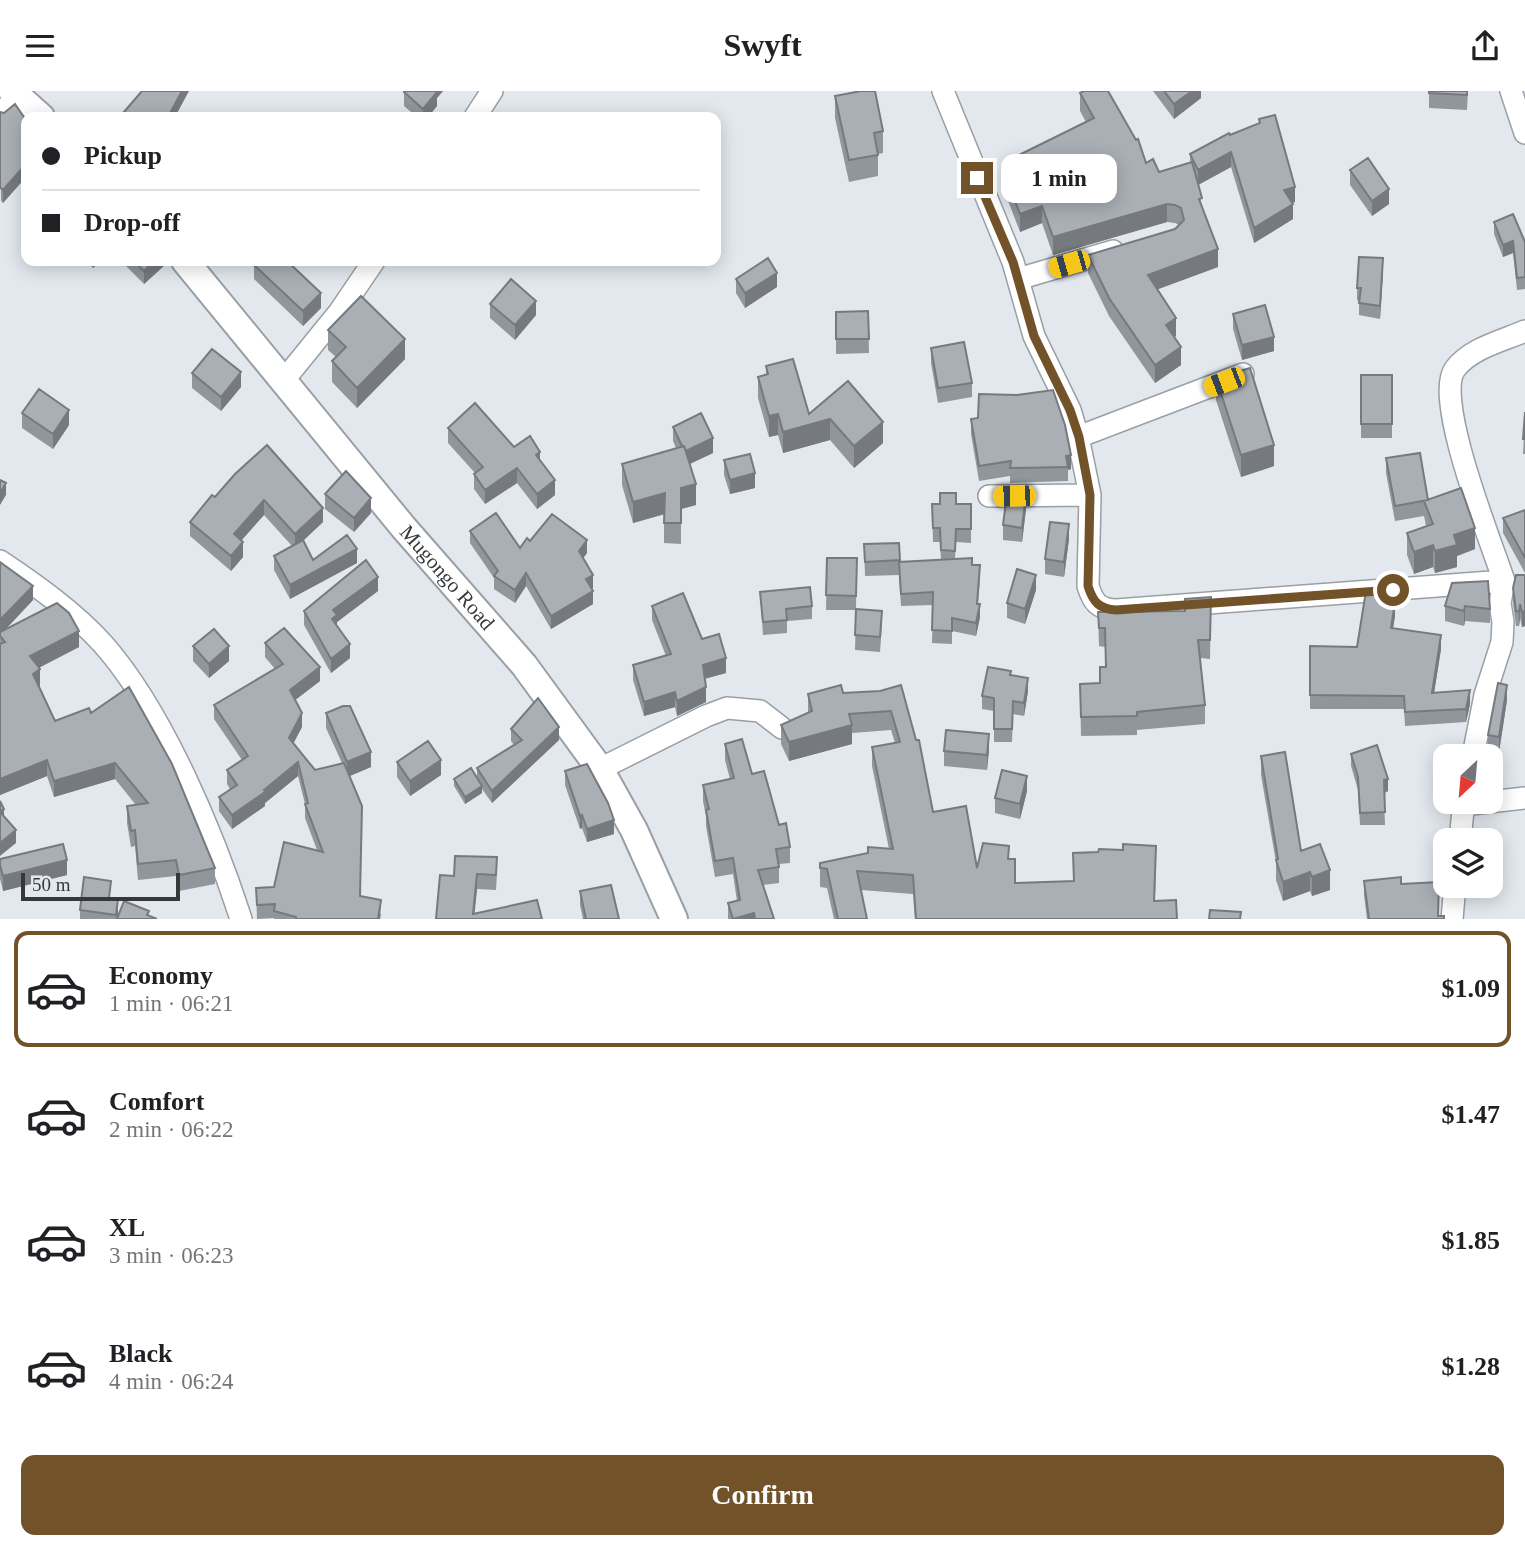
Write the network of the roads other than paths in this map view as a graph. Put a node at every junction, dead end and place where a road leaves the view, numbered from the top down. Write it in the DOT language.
graph roads {
  1 [pos="492,91"];
  2 [pos="943,91"];
  3 [pos="1511,91"];
  4 [pos="10,100"];
  5 [pos="32,112"];
  6 [pos="478,112"];
  7 [pos="1525,133"];
  8 [pos="1133,246"];
  9 [pos="189,266"];
  10 [pos="371,266"];
  11 [pos="1018,279"];
  12 [pos="1525,331"];
  13 [pos="1248,372"];
  14 [pos="284,380"];
  15 [pos="1079,437"];
  16 [pos="1090,495"];
  17 [pos="989,496"];
  18 [pos="0,561"];
  19 [pos="1504,581"];
  20 [pos="782,728"];
  21 [pos="1475,744"];
  22 [pos="600,769"];
  23 [pos="1525,799"];
  24 [pos="1503,800"];
  25 [pos="1454,898"];
  26 [pos="241,919"];
  27 [pos="674,919"];
  28 [pos="1452,919"];
  1 -- 6 [label="street"];
  2 -- 11 [label="street"];
  3 -- 7 [label="street"];
  4 -- 5 [label="street"];
  8 -- 11 [label="street"];
  9 -- 14 [label="street, Mugongo Road"];
  10 -- 14 [label="street"];
  11 -- 15 [label="street"];
  12 -- 19 [label="street"];
  13 -- 15 [label="street"];
  14 -- 22 [label="street, Mugongo Road"];
  15 -- 16 [label="street"];
  16 -- 17 [label="street"];
  16 -- 19 [label="street"];
  18 -- 26 [label="street"];
  19 -- 21 [label="street"];
  20 -- 22 [label="street"];
  22 -- 27 [label="street, Mugongo Road"];
  23 -- 24 [label="street"];
  25 -- 28 [label="street"];
}
